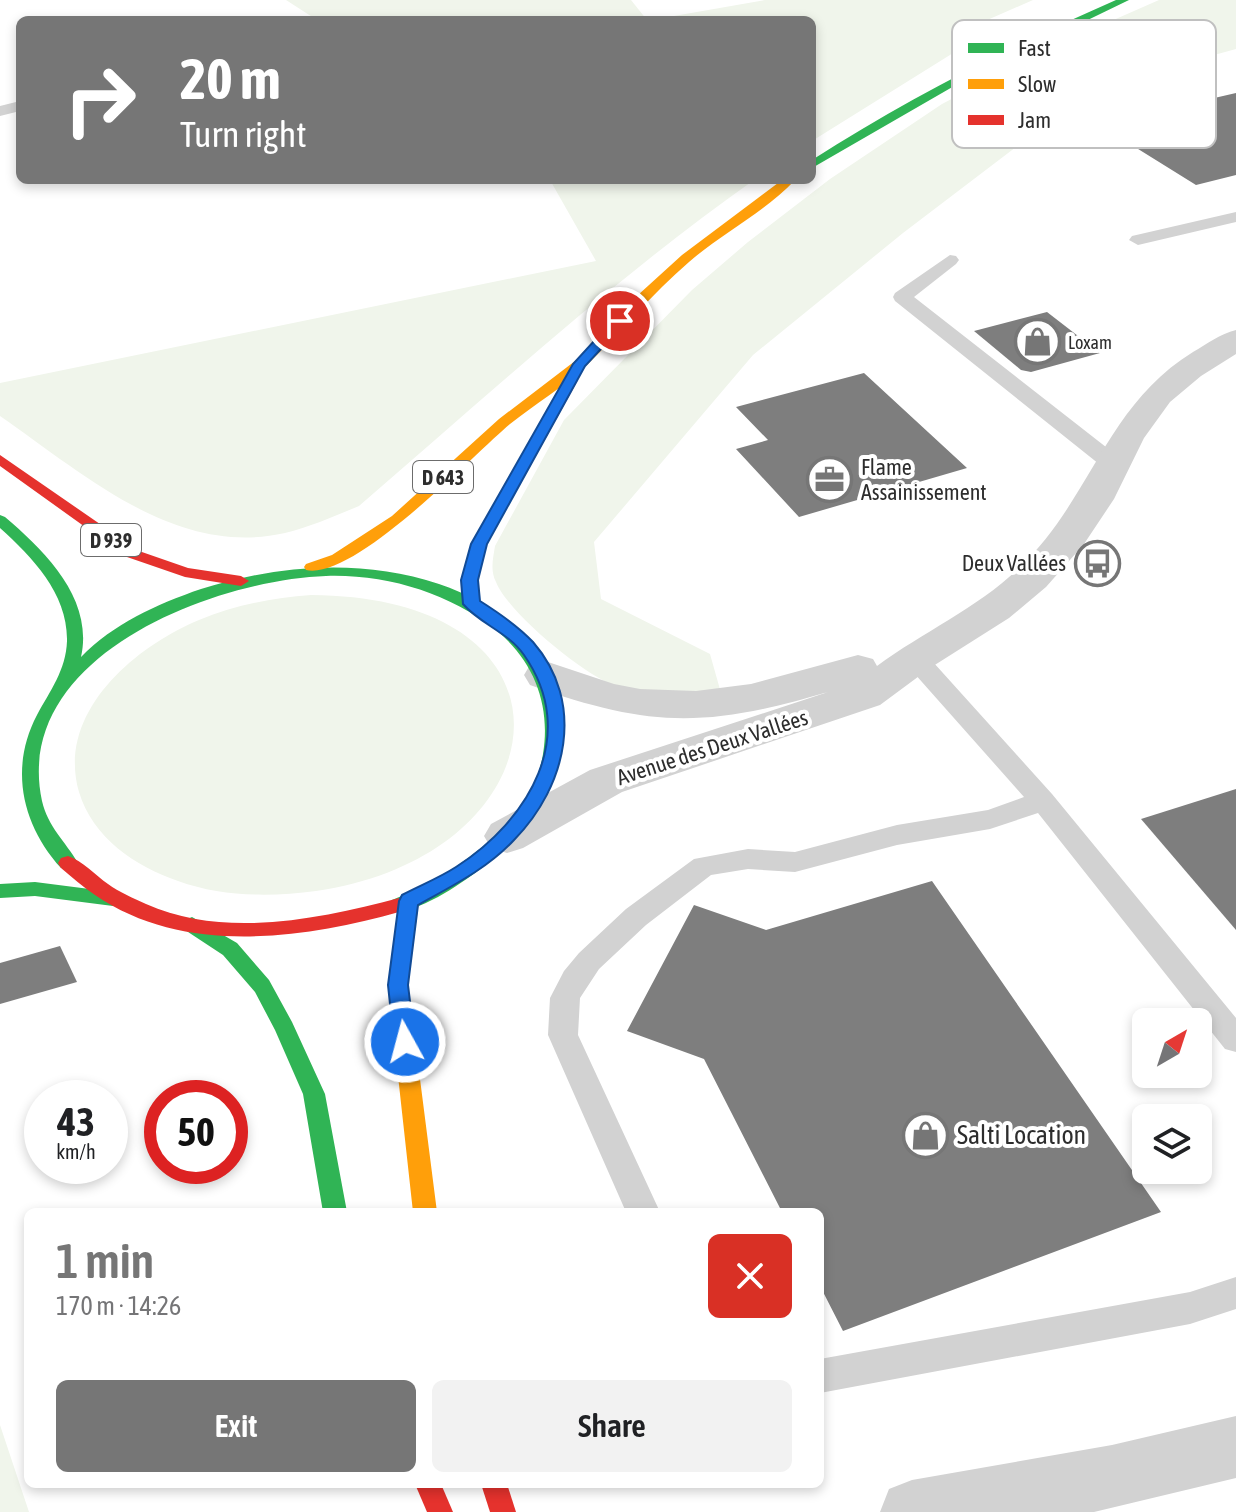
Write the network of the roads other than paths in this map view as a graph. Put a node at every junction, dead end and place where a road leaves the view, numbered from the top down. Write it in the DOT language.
graph roads {
  1 [pos="1124,0"];
  2 [pos="1079,20"];
  3 [pos="952,80"];
  4 [pos="816,163"];
  5 [pos="784,184"];
  6 [pos="1236,217"];
  7 [pos="1138,240"];
  8 [pos="950,260"];
  9 [pos="1236,340"];
  10 [pos="580,364"];
  11 [pos="0,459"];
  12 [pos="1112,463"];
  13 [pos="0,520"];
  14 [pos="295,573"];
  15 [pos="241,581"];
  16 [pos="472,604"];
  17 [pos="915,658"];
  18 [pos="545,675"];
  19 [pos="65,683"];
  20 [pos="44,716"];
  21 [pos="17,742"];
  22 [pos="1043,801"];
  23 [pos="507,836"];
  24 [pos="0,891"];
  25 [pos="117,899"];
  26 [pos="409,901"];
  27 [pos="192,925"];
  28 [pos="1236,1040"];
  29 [pos="334,1208"];
  30 [pos="425,1208"];
  31 [pos="641,1208"];
  32 [pos="1236,1293"];
  33 [pos="824,1375"];
  34 [pos="1236,1447"];
  35 [pos="430,1488"];
  36 [pos="495,1488"];
  37 [pos="440,1512"];
  38 [pos="503,1512"];
  39 [pos="912,1512"];
  1 -- 2 [label="main road"];
  3 -- 4 [label="main road"];
  5 -- 10 [label="main road, D 643"];
  6 -- 7 [label="lane"];
  8 -- 12 [label="lane"];
  9 -- 12 [label="street, Avenue des Deux Vallées"];
  10 -- 14 [label="main road, D 643"];
  10 -- 16 [label="main road, D 643"];
  11 -- 15 [label="main road, D 939"];
  12 -- 17 [label="street, Avenue des Deux Vallées"];
  13 -- 19 [label="main road"];
  14 -- 15 [label="main road"];
  14 -- 16 [label="main road"];
  15 -- 19 [label="main road"];
  16 -- 18 [label="main road"];
  17 -- 18 [label="street, Avenue des Deux Vallées"];
  17 -- 22 [label="lane"];
  17 -- 23 [label="street, Avenue des Deux Vallées"];
  18 -- 23 [label="main road"];
  19 -- 20 [label="main road"];
  20 -- 21 [label="main road"];
  20 -- 25 [label="main road"];
  22 -- 28 [label="lane"];
  22 -- 31 [label="lane"];
  23 -- 26 [label="main road"];
  24 -- 25 [label="main road"];
  25 -- 27 [label="main road"];
  26 -- 27 [label="main road"];
  26 -- 30 [label="main road"];
  27 -- 29 [label="main road"];
  32 -- 33 [label="lane"];
  34 -- 39 [label="street"];
  35 -- 37 [label="main road"];
  36 -- 38 [label="main road"];
}
